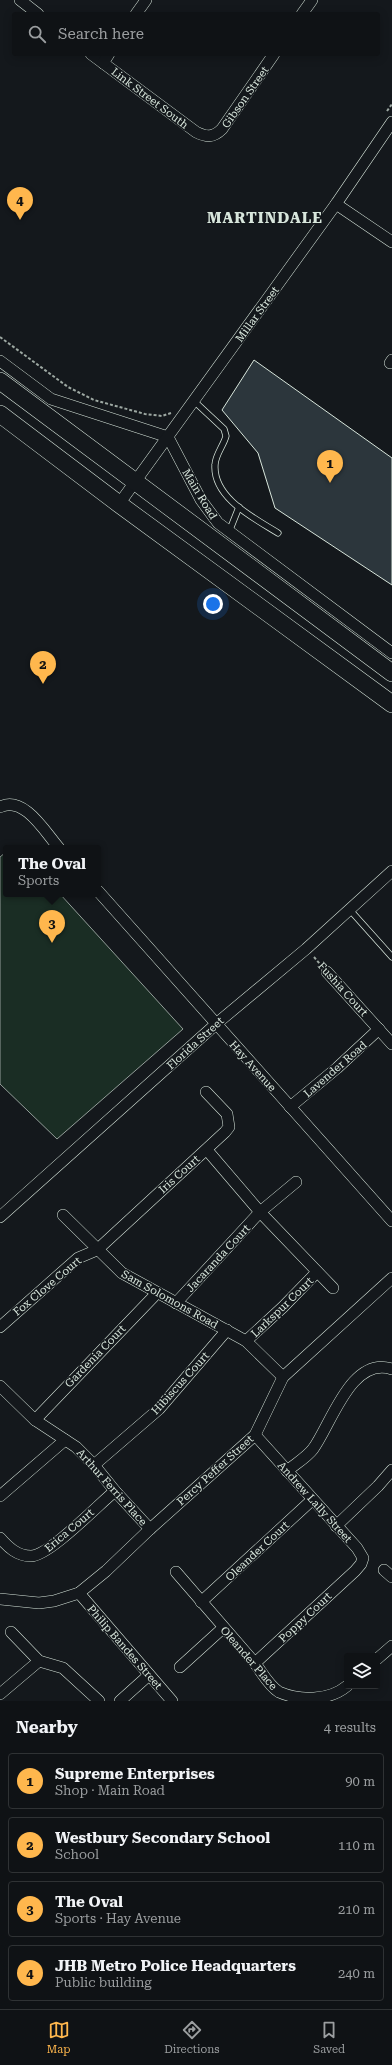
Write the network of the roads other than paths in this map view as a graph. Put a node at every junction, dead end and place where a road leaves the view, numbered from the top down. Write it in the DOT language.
graph roads {
  1 [pos="20,0"];
  2 [pos="146,0"];
  3 [pos="312,0"];
  4 [pos="35,12"];
  5 [pos="137,12"];
  6 [pos="303,12"];
  7 [pos="273,56"];
  8 [pos="106,58"];
  9 [pos="388,119"];
  10 [pos="212,136"];
  11 [pos="336,204"];
  12 [pos="392,242"];
  13 [pos="0,361"];
  14 [pos="0,381"];
  15 [pos="194,401"];
  16 [pos="0,414"];
  17 [pos="168,437"];
  18 [pos="134,482"];
  19 [pos="119,504"];
  20 [pos="239,507"];
  21 [pos="229,532"];
  22 [pos="278,533"];
  23 [pos="392,653"];
  24 [pos="392,674"];
  25 [pos="392,704"];
  26 [pos="0,807"];
  27 [pos="56,845"];
  28 [pos="392,870"];
  29 [pos="101,895"];
  30 [pos="350,910"];
  31 [pos="392,957"];
  32 [pos="327,972"];
  33 [pos="216,1024"];
  34 [pos="379,1029"];
  35 [pos="392,1044"];
  36 [pos="206,1092"];
  37 [pos="290,1107"];
  38 [pos="207,1150"];
  39 [pos="296,1182"];
  40 [pos="260,1212"];
  41 [pos="63,1215"];
  42 [pos="0,1218"];
  43 [pos="392,1221"];
  44 [pos="97,1250"];
  45 [pos="317,1272"];
  46 [pos="392,1278"];
  47 [pos="333,1288"];
  48 [pos="157,1293"];
  49 [pos="176,1303"];
  50 [pos="0,1327"];
  51 [pos="227,1330"];
  52 [pos="246,1341"];
  53 [pos="392,1370"];
  54 [pos="283,1377"];
  55 [pos="0,1386"];
  56 [pos="35,1420"];
  57 [pos="255,1435"];
  58 [pos="65,1440"];
  59 [pos="94,1465"];
  60 [pos="392,1470"];
  61 [pos="287,1471"];
  62 [pos="115,1491"];
  63 [pos="0,1496"];
  64 [pos="312,1500"];
  65 [pos="336,1526"];
  66 [pos="150,1528"];
  67 [pos="0,1538"];
  68 [pos="355,1571"];
  69 [pos="176,1572"];
  70 [pos="78,1593"];
  71 [pos="0,1599"];
  72 [pos="201,1602"];
  73 [pos="223,1628"];
  74 [pos="11,1632"];
  75 [pos="392,1646"];
  76 [pos="380,1656"];
  77 [pos="39,1662"];
  78 [pos="255,1663"];
  79 [pos="180,1667"];
  80 [pos="149,1675"];
  81 [pos="344,1689"];
  82 [pos="0,1694"];
  83 [pos="99,1701"];
  84 [pos="120,1701"];
  85 [pos="172,1701"];
  1 -- 4 [label="street"];
  2 -- 5 [label="street"];
  3 -- 6 [label="street"];
  7 -- 10 [label="street, Gibson Street"];
  8 -- 10 [label="street, Link Street South"];
  9 -- 11 [label="street, Millar Street"];
  11 -- 12 [label="street"];
  11 -- 15 [label="street, Millar Street"];
  13 -- 17 [label="street"];
  14 -- 18 [label="main road, Main Road"];
  15 -- 17 [label="street, Millar Street"];
  15 -- 20 [label="lane"];
  16 -- 19 [label="main road"];
  17 -- 18 [label="street, Millar Street"];
  17 -- 21 [label="street, Main Road"];
  18 -- 19 [label="street, Millar Street"];
  18 -- 24 [label="main road, Main Road"];
  19 -- 25 [label="main road"];
  20 -- 21 [label="lane"];
  20 -- 22 [label="lane"];
  21 -- 23 [label="street, Main Road"];
  26 -- 27 [label="street"];
  28 -- 30 [label="street, Florida Street"];
  29 -- 33 [label="street, Hay Avenue"];
  30 -- 31 [label="lane"];
  30 -- 33 [label="street, Florida Street"];
  32 -- 34 [label="street, Fushia Court"];
  33 -- 37 [label="street, Hay Avenue"];
  33 -- 42 [label="street, Florida Street"];
  34 -- 35 [label="street, Fushia Court"];
  34 -- 37 [label="street, Lavender Road"];
  36 -- 38 [label="street, Iris Court"];
  37 -- 43 [label="street, Hay Avenue"];
  38 -- 40 [label="street, Larkspur Court"];
  38 -- 44 [label="street, Iris Court"];
  39 -- 40 [label="street, Jacaranda Court"];
  40 -- 45 [label="street, Larkspur Court"];
  40 -- 49 [label="street, Jacaranda Court"];
  41 -- 44 [label="street, Sam Solomons Road"];
  44 -- 48 [label="street, Sam Solomons Road"];
  44 -- 50 [label="street, Fox Clove Court"];
  45 -- 47 [label="street, Larkspur Court"];
  45 -- 52 [label="street, Larkspur Court"];
  46 -- 54 [label="street, Percy Peffer Street"];
  48 -- 49 [label="street, Sam Solomons Road"];
  48 -- 56 [label="street, Gardenia Court"];
  49 -- 51 [label="street, Sam Solomons Road"];
  51 -- 52 [label="street, Sam Solomons Road"];
  51 -- 59 [label="street, Hibiscus Court"];
  52 -- 54 [label="street, Sam Solomons Road"];
  53 -- 61 [label="street"];
  54 -- 57 [label="street, Percy Peffer Street"];
  55 -- 56 [label="street, Arthur Ferris Place"];
  56 -- 58 [label="street, Arthur Ferris Place"];
  57 -- 61 [label="street, Andrew Lally Street"];
  57 -- 66 [label="street, Percy Peffer Street"];
  58 -- 59 [label="street, Arthur Ferris Place"];
  58 -- 63 [label="street"];
  59 -- 62 [label="street, Arthur Ferris Place"];
  60 -- 65 [label="street"];
  61 -- 64 [label="street, Andrew Lally Street"];
  62 -- 66 [label="street, Arthur Ferris Place"];
  62 -- 67 [label="street, Erica Court"];
  64 -- 65 [label="street, Andrew Lally Street"];
  64 -- 72 [label="street, Oleander Court"];
  65 -- 68 [label="street, Andrew Lally Street"];
  66 -- 70 [label="street, Percy Peffer Street"];
  68 -- 78 [label="street, Poppy Court"];
  69 -- 72 [label="street, Oleander Place"];
  70 -- 71 [label="street, Percy Peffer Street"];
  70 -- 80 [label="street, Philip Bandes Street"];
  72 -- 73 [label="street, Oleander Place"];
  73 -- 78 [label="street, Oleander Place"];
  73 -- 79 [label="street"];
  74 -- 77 [label="street"];
  75 -- 76 [label="street"];
  77 -- 82 [label="street"];
  77 -- 83 [label="street"];
  78 -- 81 [label="street, Oleander Place"];
  80 -- 84 [label="street"];
  80 -- 85 [label="street, Philip Bandes Street"];
}
